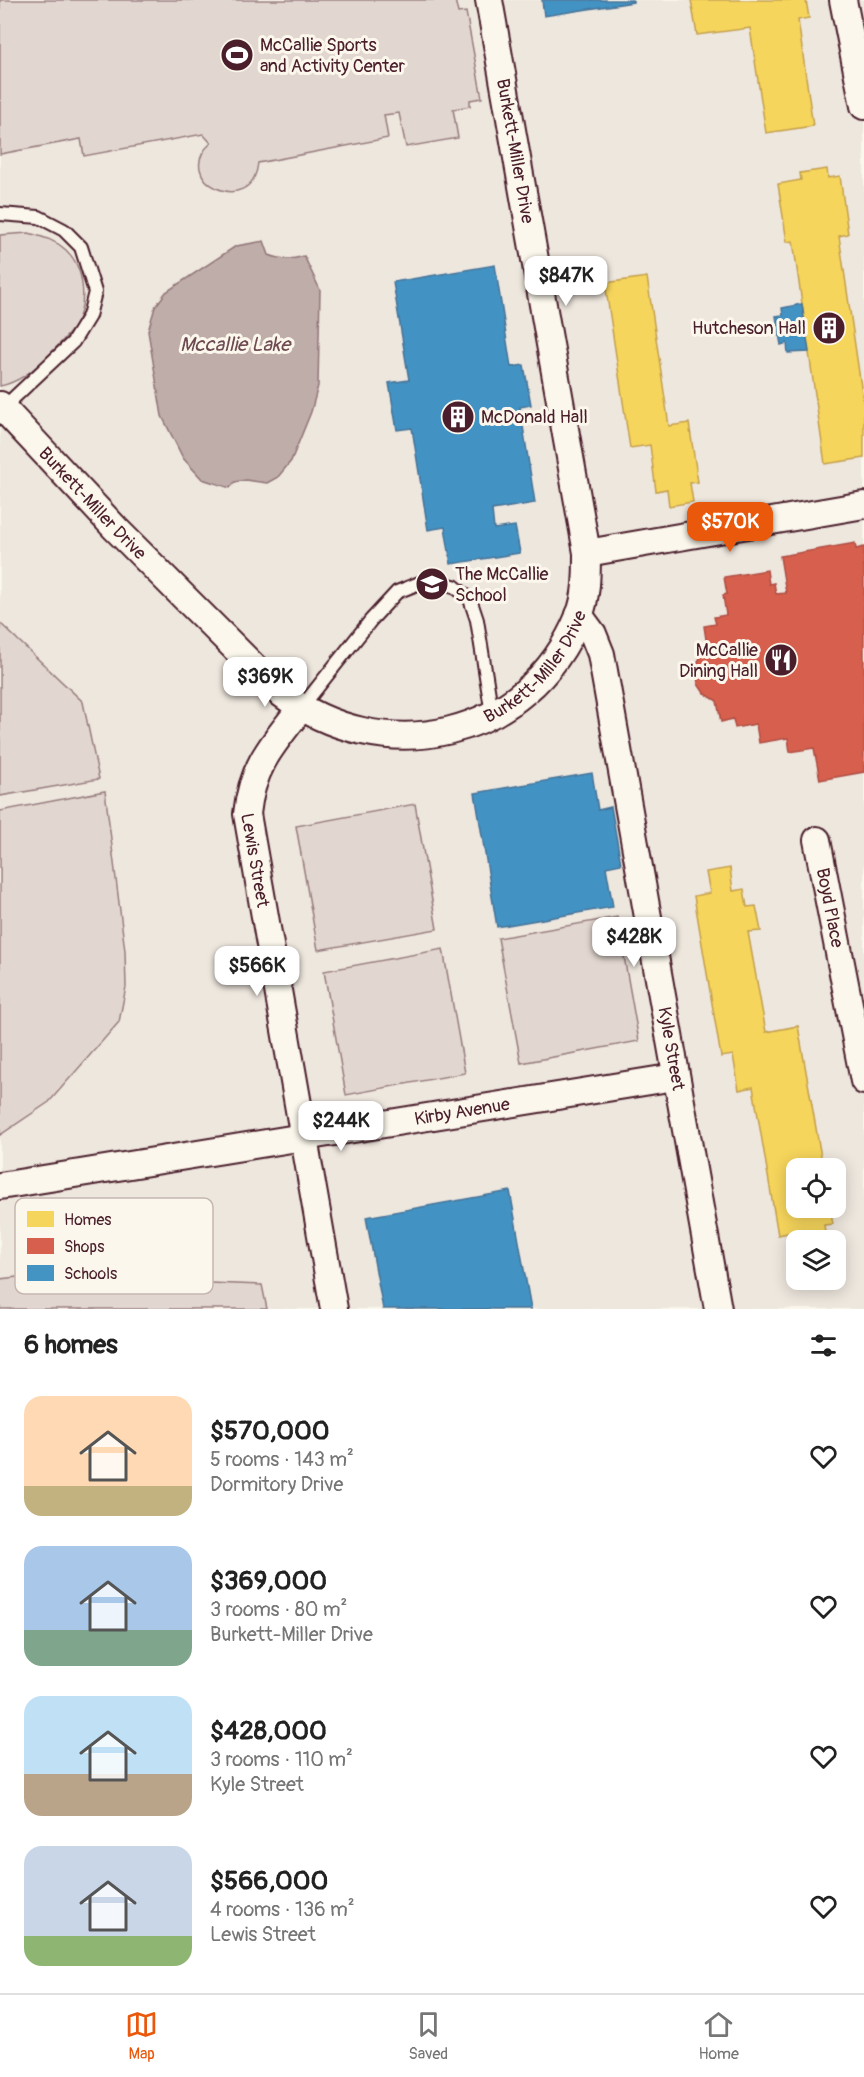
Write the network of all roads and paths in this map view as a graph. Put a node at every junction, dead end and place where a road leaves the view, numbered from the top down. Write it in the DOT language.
graph roads {
  1 [pos="489,0"];
  2 [pos="843,0"];
  3 [pos="864,106"];
  4 [pos="0,214"];
  5 [pos="2,406"];
  6 [pos="864,506"];
  7 [pos="587,553"];
  8 [pos="579,615"];
  9 [pos="301,708"];
  10 [pos="492,714"];
  11 [pos="817,840"];
  12 [pos="675,1077"];
  13 [pos="864,1081"];
  14 [pos="303,1135"];
  15 [pos="0,1186"];
  16 [pos="334,1309"];
  17 [pos="718,1309"];
  1 -- 7 [label="street, Burkett-Miller Drive"];
  2 -- 3 [label="street"];
  4 -- 5 [label="lane"];
  5 -- 9 [label="street, Burkett-Miller Drive"];
  6 -- 7 [label="street"];
  7 -- 8 [label="street, Burkett-Miller Drive"];
  8 -- 10 [label="street, Burkett-Miller Drive"];
  8 -- 12 [label="street, Kyle Street"];
  9 -- 10 [label="street, Burkett-Miller Drive"];
  9 -- 10 [label="lane"];
  9 -- 14 [label="street, Lewis Street"];
  11 -- 13 [label="street, Boyd Place"];
  12 -- 14 [label="street, Kirby Avenue"];
  12 -- 17 [label="street, Kyle Street"];
  14 -- 15 [label="street, Kirby Avenue"];
  14 -- 16 [label="street, Lewis Street"];
}
